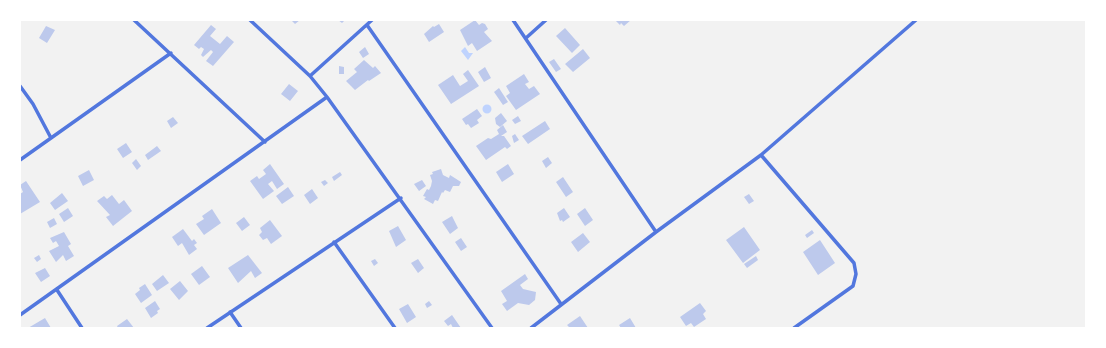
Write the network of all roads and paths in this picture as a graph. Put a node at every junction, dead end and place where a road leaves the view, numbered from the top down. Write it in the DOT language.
graph roads {
  1 [pos="134,20"];
  2 [pos="250,20"];
  3 [pos="372,20"];
  4 [pos="513,20"];
  5 [pos="546,20"];
  6 [pos="916,20"];
  7 [pos="367,25"];
  8 [pos="526,38"];
  9 [pos="171,53"];
  10 [pos="310,76"];
  11 [pos="20,86"];
  12 [pos="327,97"];
  13 [pos="51,138"];
  14 [pos="265,142"];
  15 [pos="762,155"];
  16 [pos="20,160"];
  17 [pos="401,198"];
  18 [pos="656,232"];
  19 [pos="334,242"];
  20 [pos="57,290"];
  21 [pos="561,304"];
  22 [pos="20,308"];
  23 [pos="230,312"];
  24 [pos="22,314"];
  25 [pos="82,328"];
  26 [pos="207,328"];
  27 [pos="241,328"];
  28 [pos="395,328"];
  29 [pos="492,328"];
  30 [pos="531,328"];
  31 [pos="794,328"];
  1 -- 9 [label="street"];
  2 -- 10 [label="street"];
  3 -- 7 [label="street"];
  4 -- 8 [label="street"];
  5 -- 8 [label="street"];
  6 -- 15 [label="street"];
  7 -- 10 [label="street"];
  7 -- 21 [label="street"];
  8 -- 18 [label="street"];
  9 -- 13 [label="street"];
  9 -- 14 [label="street"];
  10 -- 12 [label="street"];
  11 -- 13 [label="street"];
  12 -- 14 [label="street"];
  12 -- 17 [label="street"];
  13 -- 16 [label="street"];
  14 -- 20 [label="street"];
  15 -- 18 [label="street"];
  15 -- 31 [label="street"];
  17 -- 19 [label="street"];
  17 -- 29 [label="street"];
  18 -- 21 [label="street"];
  19 -- 23 [label="street"];
  19 -- 28 [label="street"];
  20 -- 24 [label="street"];
  20 -- 25 [label="street"];
  21 -- 30 [label="street"];
  22 -- 24 [label="street"];
  23 -- 26 [label="street"];
  23 -- 27 [label="street"];
}
